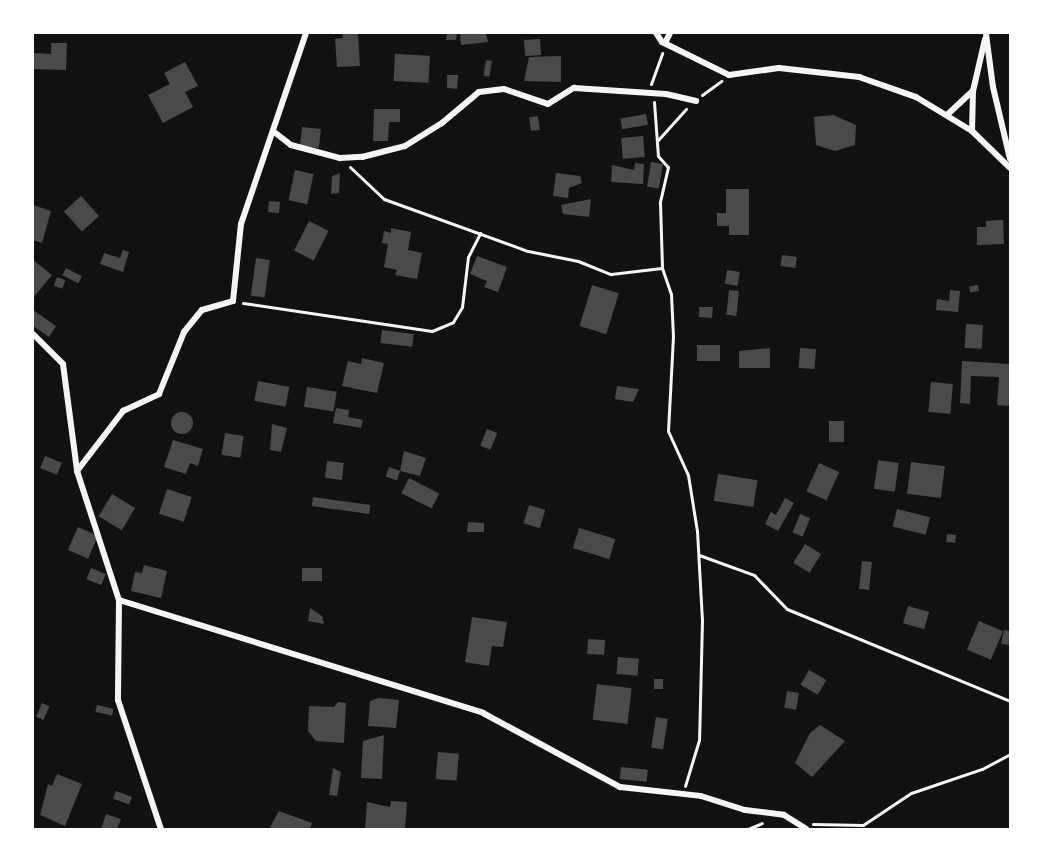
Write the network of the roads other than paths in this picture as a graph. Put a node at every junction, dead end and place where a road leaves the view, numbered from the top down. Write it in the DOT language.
graph roads {
  1 [pos="306,33"];
  2 [pos="656,33"];
  3 [pos="670,33"];
  4 [pos="986,34"];
  5 [pos="665,43"];
  6 [pos="973,91"];
  7 [pos="696,101"];
  8 [pos="948,114"];
  9 [pos="273,131"];
  10 [pos="972,131"];
  11 [pos="1010,159"];
  12 [pos="1010,168"];
  13 [pos="33,334"];
  14 [pos="77,471"];
  15 [pos="119,600"];
  16 [pos="808,826"];
  17 [pos="161,829"];
  1 -- 9 [label="street"];
  2 -- 5 [label="street"];
  3 -- 5 [label="street"];
  4 -- 6 [label="street"];
  4 -- 11 [label="street"];
  5 -- 8 [label="street"];
  6 -- 8 [label="street"];
  6 -- 10 [label="street"];
  7 -- 9 [label="street"];
  8 -- 10 [label="street"];
  9 -- 14 [label="street"];
  10 -- 12 [label="street"];
  13 -- 14 [label="street"];
  14 -- 15 [label="street"];
  15 -- 16 [label="street"];
  15 -- 17 [label="street"];
}
